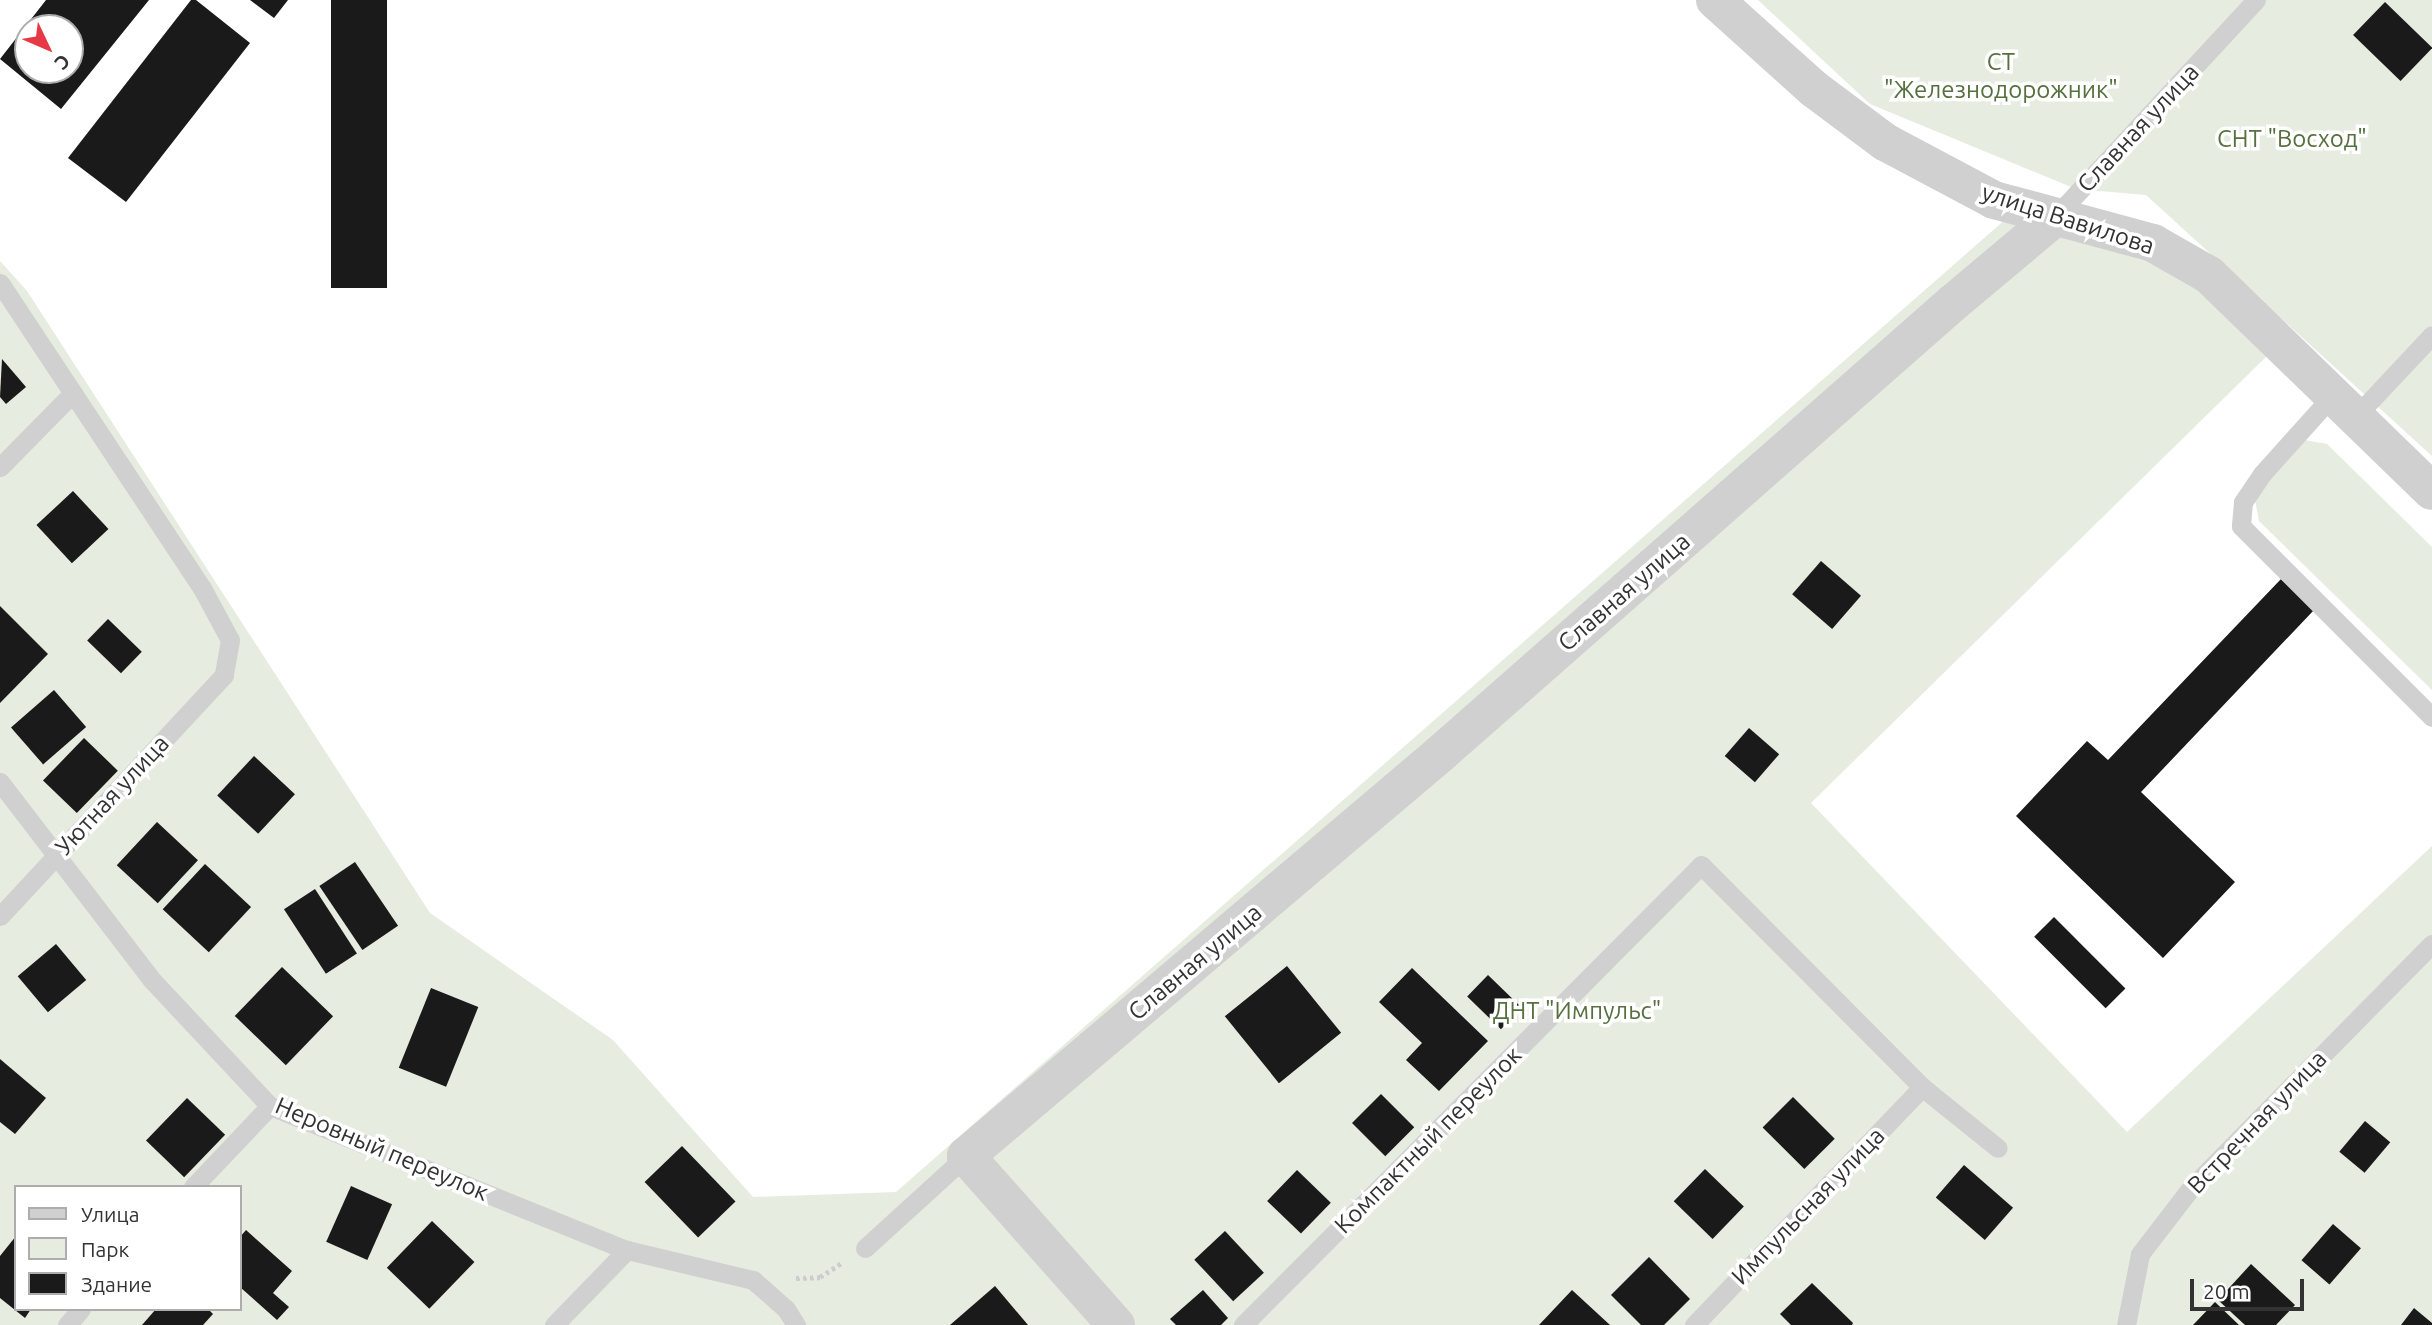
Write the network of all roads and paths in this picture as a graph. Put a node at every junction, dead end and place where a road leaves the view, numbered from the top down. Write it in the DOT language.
graph roads {
  1 [pos="2256,0"];
  2 [pos="1729,5"];
  3 [pos="2054,218"];
  4 [pos="0,284"];
  5 [pos="2432,335"];
  6 [pos="74,393"];
  7 [pos="2344,406"];
  8 [pos="0,467"];
  9 [pos="2432,491"];
  10 [pos="2432,717"];
  11 [pos="0,782"];
  12 [pos="56,855"];
  13 [pos="0,916"];
  14 [pos="2432,944"];
  15 [pos="1922,1087"];
  16 [pos="270,1106"];
  17 [pos="1998,1148"];
  18 [pos="966,1156"];
  19 [pos="195,1185"];
  20 [pos="865,1248"];
  21 [pos="627,1250"];
  22 [pos="753,1280"];
  23 [pos="79,1311"];
  24 [pos="67,1325"];
  25 [pos="554,1325"];
  26 [pos="796,1325"];
  27 [pos="1116,1325"];
  28 [pos="1243,1325"];
  29 [pos="1694,1325"];
  30 [pos="2126,1325"];
  1 -- 3 [label="lane, Славная улица"];
  2 -- 3 [label="street, улица Вавилова"];
  3 -- 7 [label="street, улица Вавилова"];
  3 -- 18 [label="street, Славная улица"];
  4 -- 6 [label="lane"];
  5 -- 7 [label="lane"];
  6 -- 8 [label="lane"];
  6 -- 12 [label="lane, Уютная улица"];
  7 -- 9 [label="street, улица Вавилова"];
  7 -- 10 [label="lane"];
  11 -- 12 [label="lane, Неровный переулок"];
  12 -- 13 [label="lane, Уютная улица"];
  12 -- 16 [label="lane, Неровный переулок"];
  14 -- 30 [label="lane, Встречная улица"];
  15 -- 17 [label="lane"];
  15 -- 28 [label="lane, Компактный переулок"];
  15 -- 29 [label="lane, Импульсная улица"];
  16 -- 19 [label="lane"];
  16 -- 21 [label="lane, Неровный переулок"];
  18 -- 20 [label="lane"];
  18 -- 27 [label="street"];
  20 -- 22 [label="path"];
  21 -- 22 [label="lane, Неровный переулок"];
  21 -- 25 [label="lane"];
  22 -- 26 [label="lane, Неровный переулок"];
  23 -- 24 [label="lane"];
}
